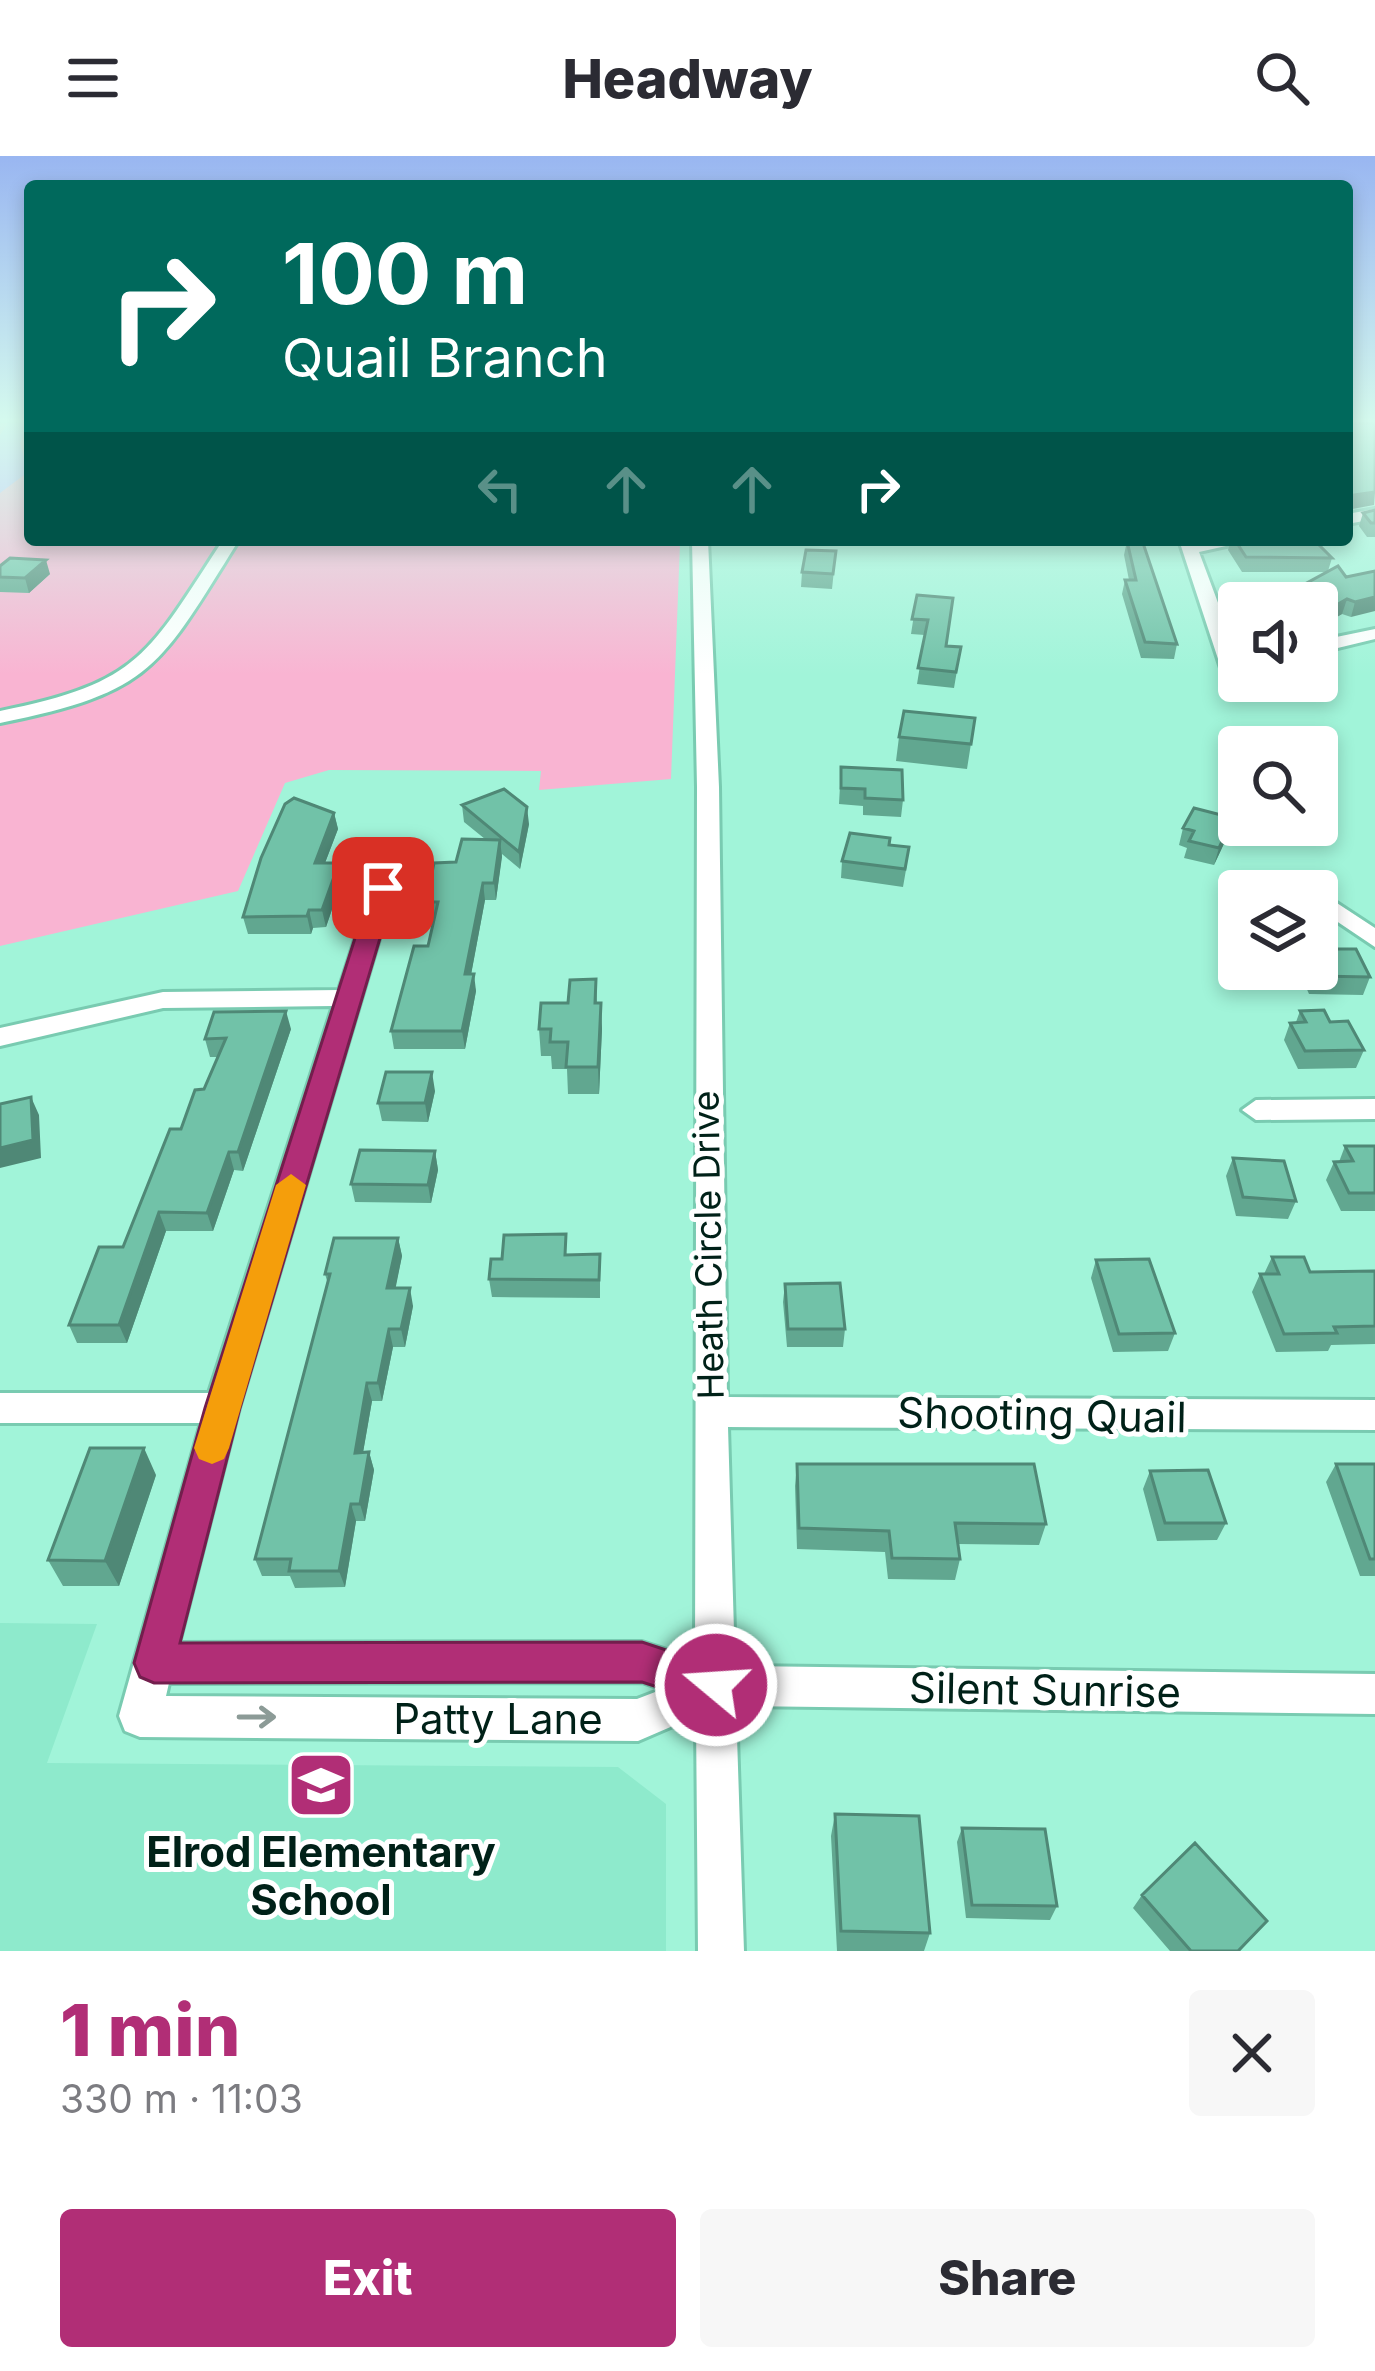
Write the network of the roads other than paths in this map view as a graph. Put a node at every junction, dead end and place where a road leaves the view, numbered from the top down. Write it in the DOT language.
graph roads {
  1 [pos="227,546"];
  2 [pos="700,546"];
  3 [pos="1189,546"];
  4 [pos="1218,624"];
  5 [pos="1375,634"];
  6 [pos="1338,642"];
  7 [pos="0,717"];
  8 [pos="394,852"];
  9 [pos="1338,913"];
  10 [pos="1375,940"];
  11 [pos="348,998"];
  12 [pos="4,1045"];
  13 [pos="1375,1108"];
  14 [pos="1256,1110"];
  15 [pos="0,1408"];
  16 [pos="222,1408"];
  17 [pos="710,1412"];
  18 [pos="1375,1415"];
  19 [pos="154,1663"];
  20 [pos="716,1685"];
  21 [pos="1375,1694"];
  22 [pos="721,1951"];
  1 -- 7 [label="street"];
  2 -- 17 [label="street, Heath Circle Drive"];
  3 -- 4 [label="street"];
  5 -- 6 [label="street"];
  8 -- 11 [label="street"];
  9 -- 10 [label="street"];
  11 -- 12 [label="street"];
  11 -- 16 [label="street"];
  13 -- 14 [label="street"];
  15 -- 16 [label="street"];
  16 -- 19 [label="street"];
  17 -- 18 [label="street, Shooting Quail"];
  17 -- 20 [label="street, Heath Circle Drive"];
  19 -- 20 [label="street, Patty Lane"];
  19 -- 20 [label="street, Patty Lane, one-way"];
  20 -- 21 [label="street, Silent Sunrise"];
  20 -- 22 [label="street, Heath Circle Drive"];
}
